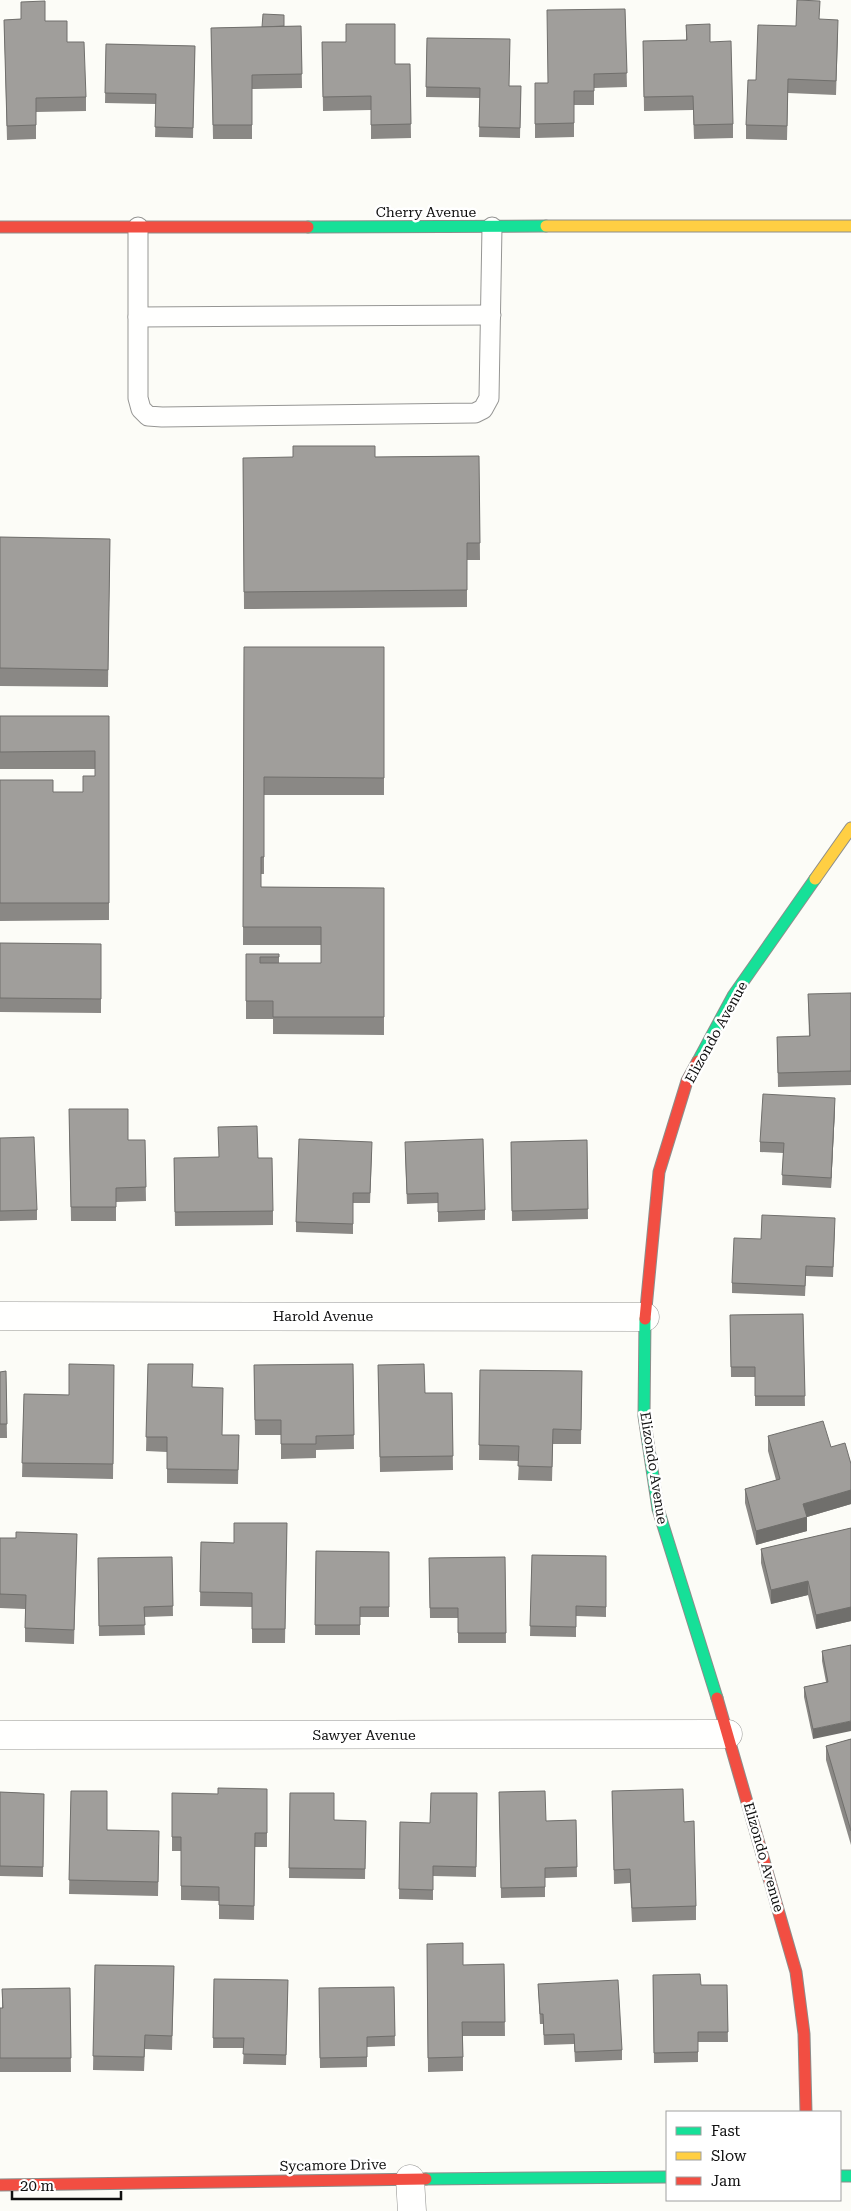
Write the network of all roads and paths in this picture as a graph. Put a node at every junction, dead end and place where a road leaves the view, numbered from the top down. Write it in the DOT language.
graph roads {
  1 [pos="851,226"];
  2 [pos="0,227"];
  3 [pos="138,227"];
  4 [pos="492,227"];
  5 [pos="491,315"];
  6 [pos="138,317"];
  7 [pos="851,828"];
  8 [pos="0,1316"];
  9 [pos="645,1317"];
  10 [pos="728,1734"];
  11 [pos="0,1735"];
  12 [pos="806,2111"];
  13 [pos="666,2177"];
  14 [pos="410,2179"];
  15 [pos="0,2185"];
  16 [pos="412,2211"];
  1 -- 4 [label="street, Cherry Avenue"];
  2 -- 3 [label="street, Cherry Avenue"];
  3 -- 4 [label="street, Cherry Avenue"];
  3 -- 6 [label="lane"];
  4 -- 5 [label="lane"];
  5 -- 6 [label="lane"];
  5 -- 6 [label="lane"];
  7 -- 9 [label="street, Elizondo Avenue"];
  8 -- 9 [label="street, Harold Avenue"];
  9 -- 10 [label="street, Elizondo Avenue"];
  10 -- 11 [label="street, Sawyer Avenue"];
  10 -- 12 [label="street, Elizondo Avenue"];
  13 -- 14 [label="street, Sycamore Drive"];
  14 -- 15 [label="street, Sycamore Drive"];
  14 -- 16 [label="street"];
}
